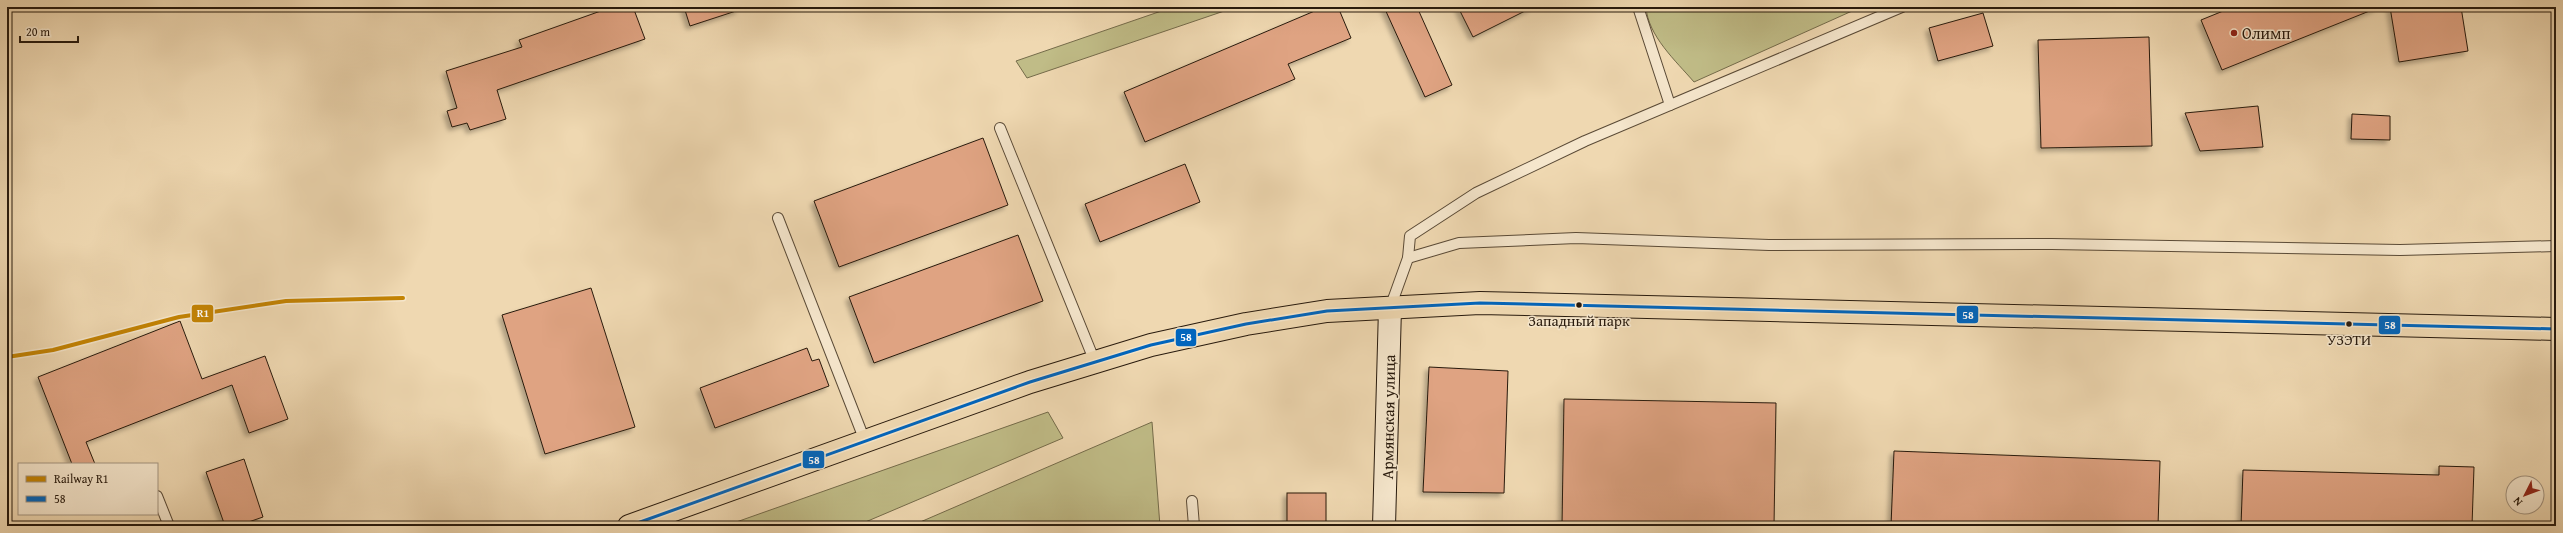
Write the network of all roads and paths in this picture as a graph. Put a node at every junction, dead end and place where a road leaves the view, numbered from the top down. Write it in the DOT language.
graph roads {
  1 [pos="1638,7"];
  2 [pos="1902,7"];
  3 [pos="1670,106"];
  4 [pos="1000,128"];
  5 [pos="778,218"];
  6 [pos="2556,246"];
  7 [pos="1408,258"];
  8 [pos="1390,308"];
  9 [pos="2556,328"];
  10 [pos="1095,362"];
  11 [pos="865,441"];
  12 [pos="158,498"];
  13 [pos="1192,501"];
  14 [pos="169,526"];
  15 [pos="629,526"];
  16 [pos="1194,526"];
  17 [pos="1384,526"];
  1 -- 3 [label="lane"];
  2 -- 3 [label="lane"];
  3 -- 7 [label="lane"];
  4 -- 10 [label="lane"];
  5 -- 11 [label="lane"];
  6 -- 7 [label="lane"];
  7 -- 8 [label="lane"];
  8 -- 9 [label="main road"];
  8 -- 10 [label="main road"];
  8 -- 17 [label="street, Армянская улица"];
  10 -- 11 [label="main road"];
  11 -- 15 [label="main road"];
  12 -- 14 [label="lane"];
  13 -- 16 [label="lane"];
}
